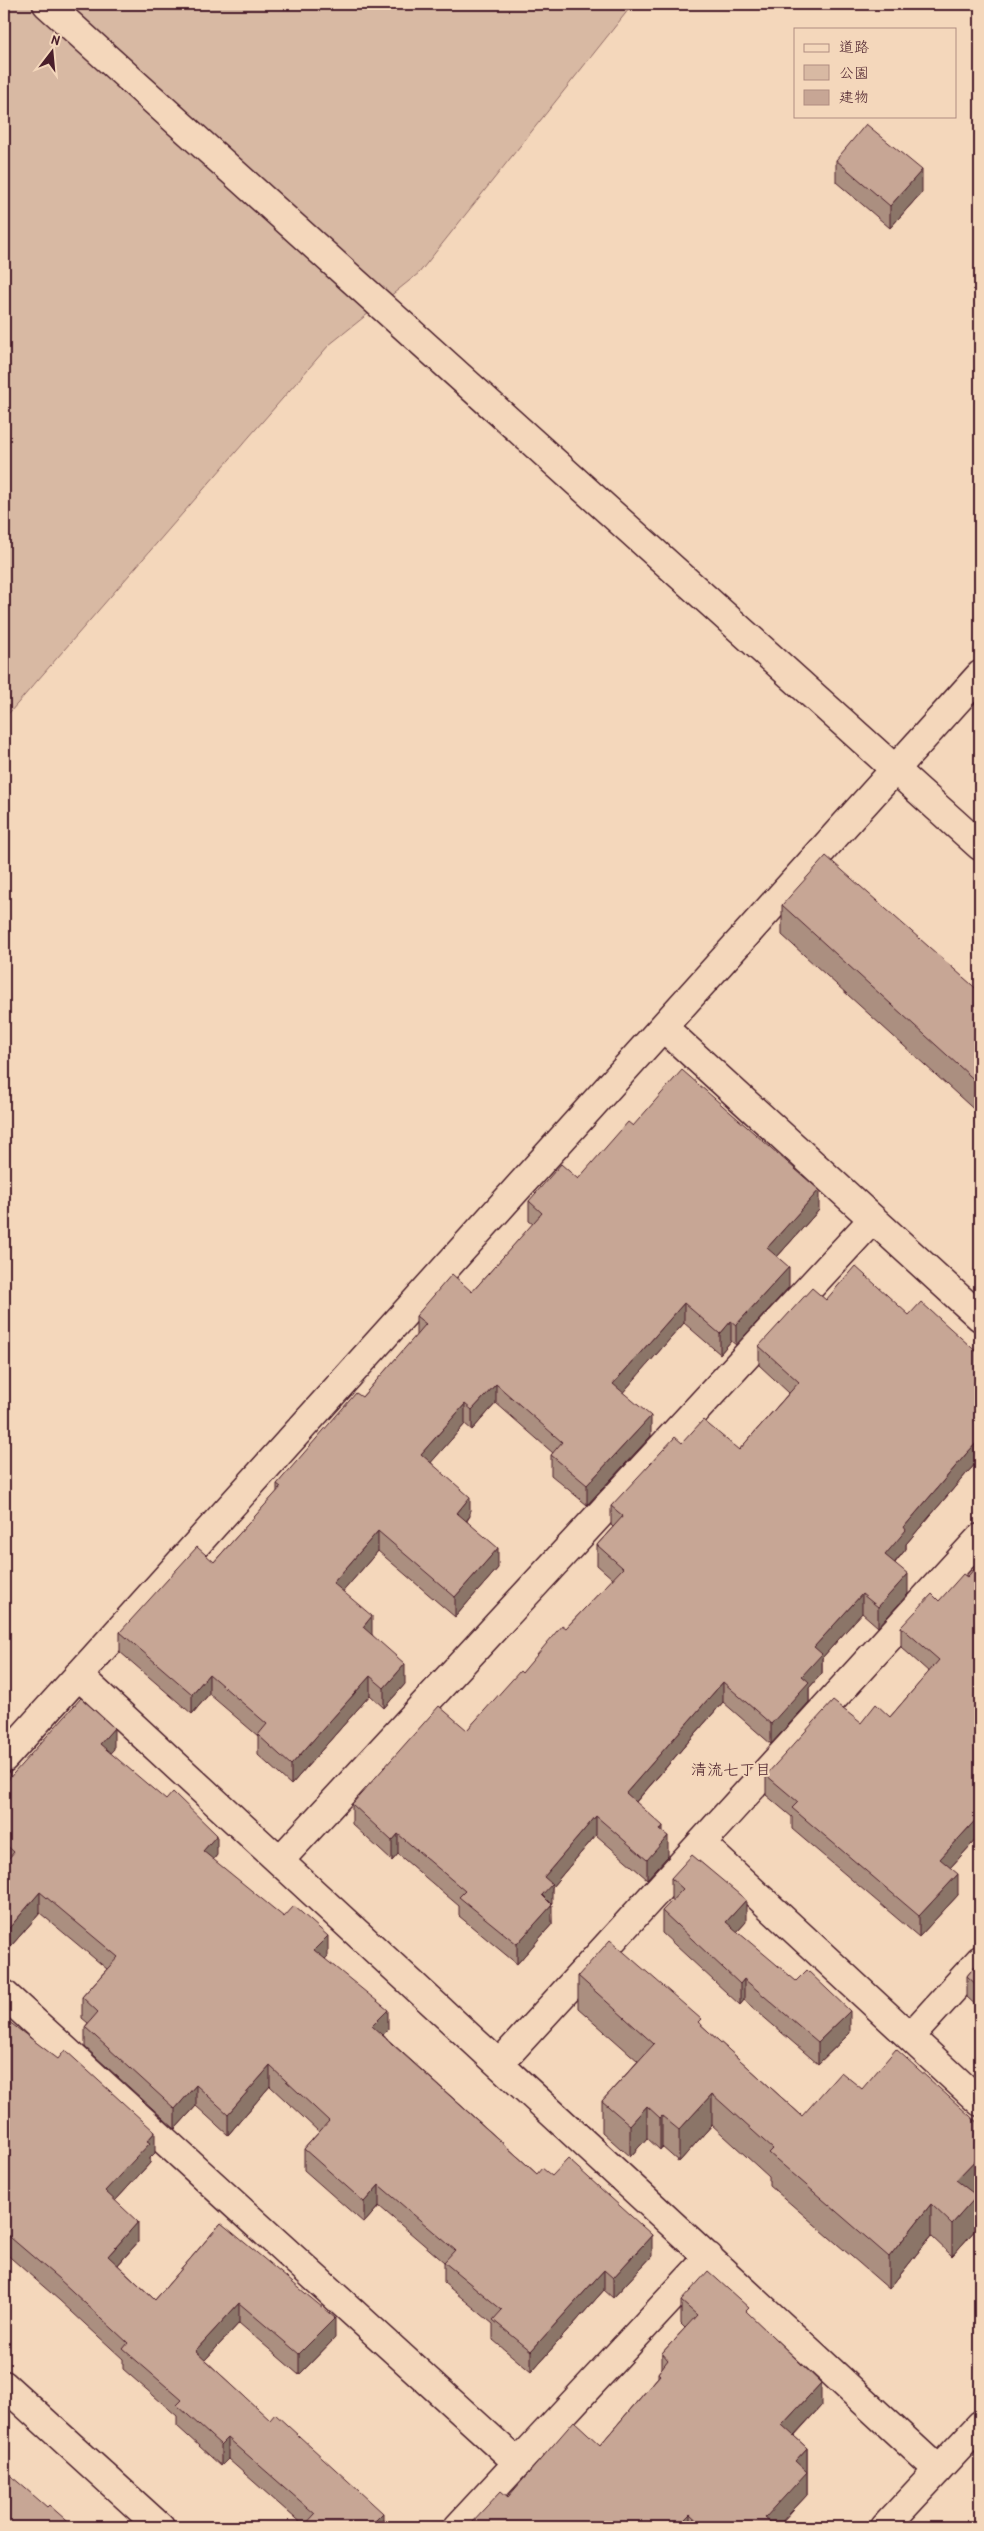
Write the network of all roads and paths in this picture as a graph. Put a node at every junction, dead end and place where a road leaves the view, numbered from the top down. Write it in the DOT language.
graph roads {
  1 [pos="47,4"];
  2 [pos="980,676"];
  3 [pos="896,768"];
  4 [pos="980,846"];
  5 [pos="663,1027"];
  6 [pos="874,1219"];
  7 [pos="980,1317"];
  8 [pos="980,1538"];
  9 [pos="78,1675"];
  10 [pos="4,1758"];
  11 [pos="701,1842"];
  12 [pos="280,1860"];
  13 [pos="980,1960"];
  14 [pos="4,1994"];
  15 [pos="910,2037"];
  16 [pos="499,2064"];
  17 [pos="980,2102"];
  18 [pos="709,2257"];
  19 [pos="4,2385"];
  20 [pos="980,2425"];
  21 [pos="518,2462"];
  22 [pos="938,2470"];
  23 [pos="160,2527"];
  24 [pos="458,2527"];
  25 [pos="885,2527"];
  1 -- 3 [label="street"];
  2 -- 3 [label="street"];
  3 -- 4 [label="street"];
  3 -- 5 [label="street"];
  5 -- 6 [label="street"];
  5 -- 9 [label="street"];
  6 -- 7 [label="street"];
  6 -- 12 [label="street"];
  8 -- 11 [label="street"];
  9 -- 10 [label="street"];
  9 -- 12 [label="street"];
  11 -- 15 [label="street"];
  11 -- 16 [label="street"];
  12 -- 16 [label="street"];
  13 -- 15 [label="street"];
  14 -- 21 [label="street"];
  15 -- 17 [label="street"];
  16 -- 18 [label="street"];
  18 -- 21 [label="street"];
  18 -- 22 [label="street"];
  19 -- 23 [label="street"];
  20 -- 22 [label="street"];
  21 -- 24 [label="street"];
  22 -- 25 [label="street"];
}
